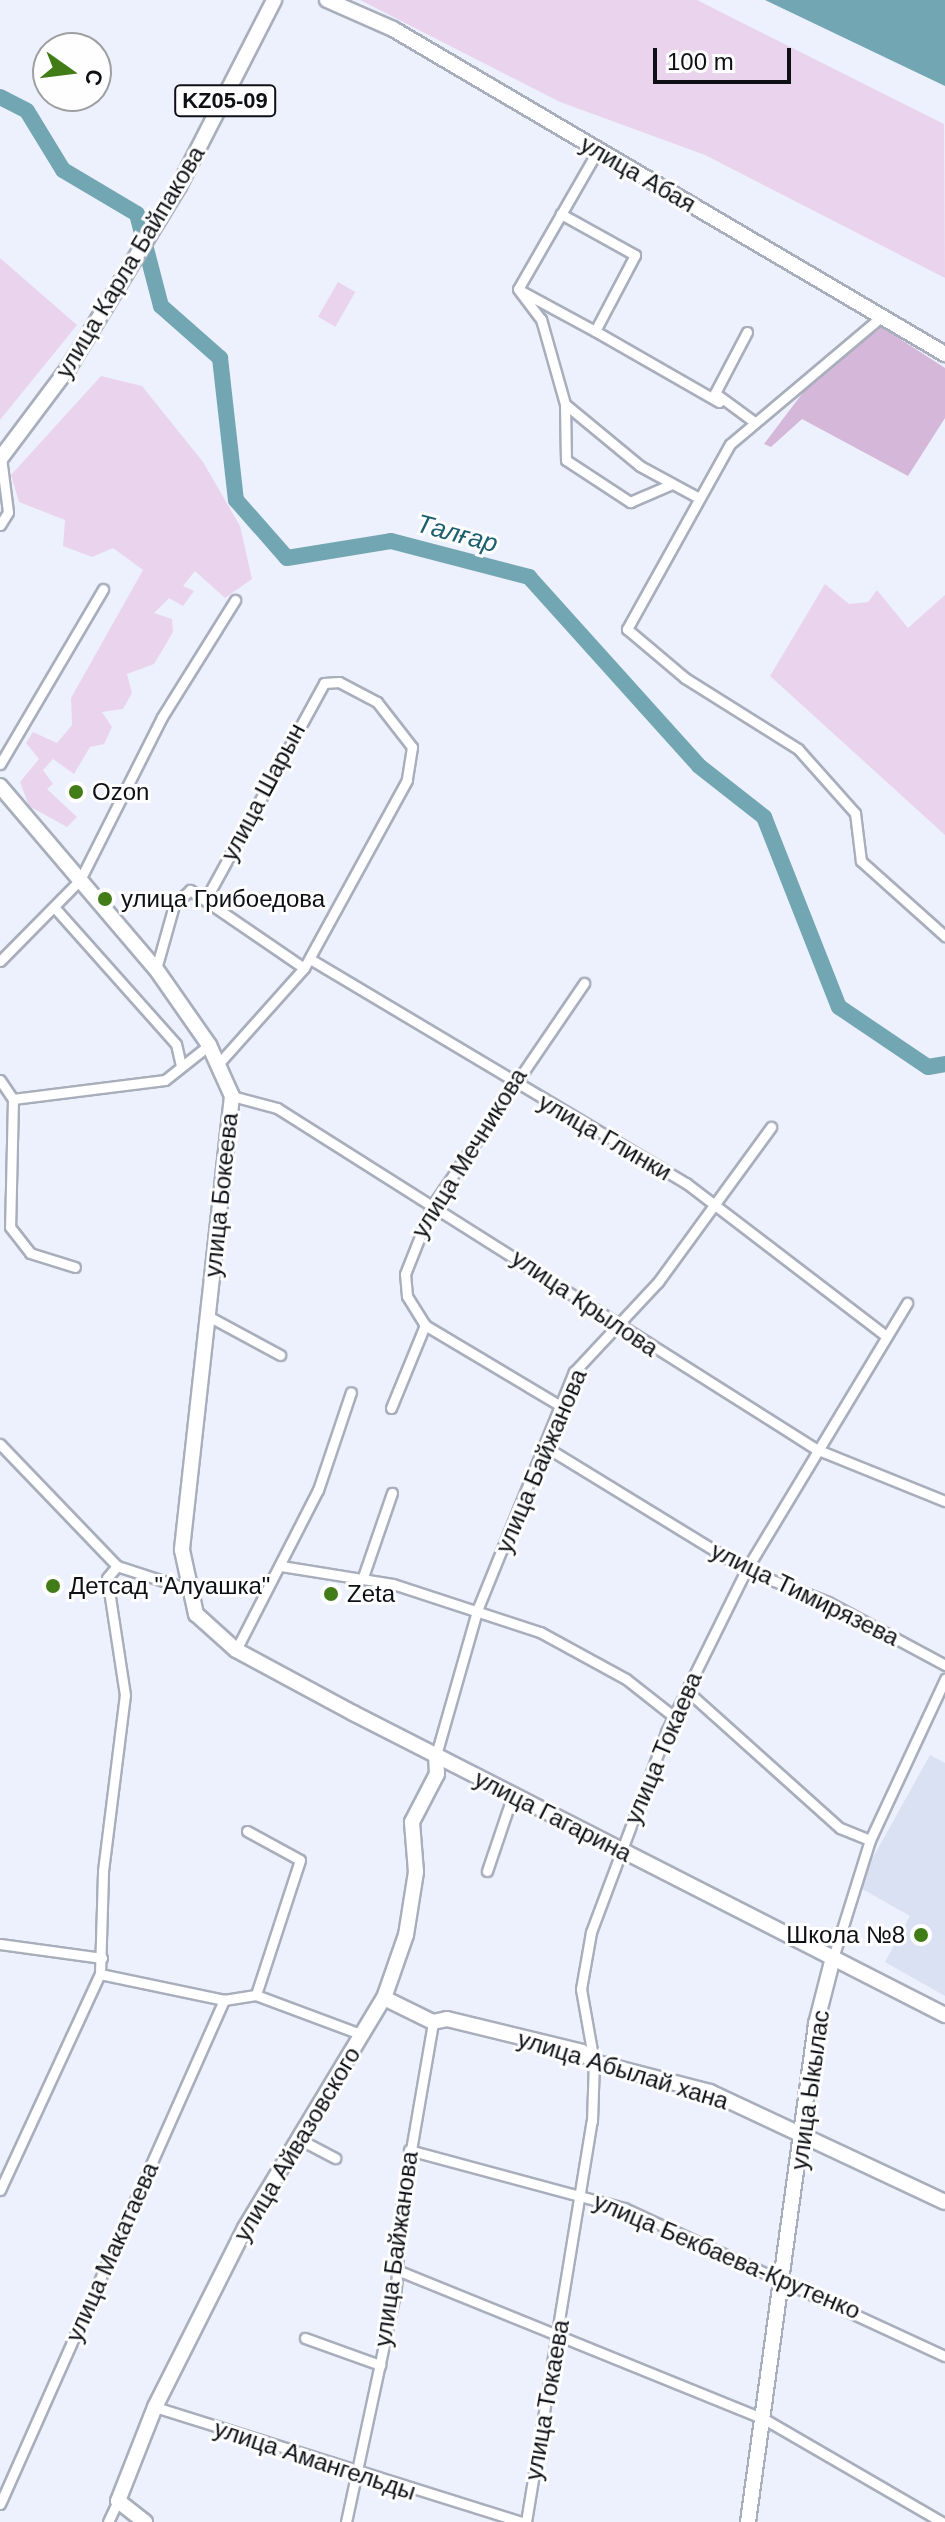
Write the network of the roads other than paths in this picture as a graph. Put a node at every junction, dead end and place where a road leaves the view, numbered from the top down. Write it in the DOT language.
graph roads {
  1 [pos="281,0"];
  2 [pos="327,0"];
  3 [pos="271,7"];
  4 [pos="598,150"];
  5 [pos="561,214"];
  6 [pos="518,289"];
  7 [pos="881,317"];
  8 [pos="595,331"];
  9 [pos="747,332"];
  10 [pos="945,354"];
  11 [pos="719,402"];
  12 [pos="565,404"];
  13 [pos="753,421"];
  14 [pos="1,458"];
  15 [pos="672,484"];
  16 [pos="697,497"];
  17 [pos="0,525"];
  18 [pos="103,589"];
  19 [pos="235,600"];
  20 [pos="0,764"];
  21 [pos="0,786"];
  22 [pos="80,880"];
  23 [pos="207,897"];
  24 [pos="54,907"];
  25 [pos="945,936"];
  26 [pos="0,961"];
  27 [pos="307,964"];
  28 [pos="156,969"];
  29 [pos="584,983"];
  30 [pos="209,1045"];
  31 [pos="219,1063"];
  32 [pos="181,1065"];
  33 [pos="0,1080"];
  34 [pos="510,1082"];
  35 [pos="232,1096"];
  36 [pos="13,1099"];
  37 [pos="771,1127"];
  38 [pos="711,1203"];
  39 [pos="432,1206"];
  40 [pos="5,1226"];
  41 [pos="75,1267"];
  42 [pos="907,1303"];
  43 [pos="208,1316"];
  44 [pos="425,1325"];
  45 [pos="618,1328"];
  46 [pos="885,1335"];
  47 [pos="280,1355"];
  48 [pos="351,1392"];
  49 [pos="559,1405"];
  50 [pos="391,1408"];
  51 [pos="0,1444"];
  52 [pos="544,1446"];
  53 [pos="816,1449"];
  54 [pos="392,1493"];
  55 [pos="945,1501"];
  56 [pos="117,1566"];
  57 [pos="281,1566"];
  58 [pos="746,1570"];
  59 [pos="363,1577"];
  60 [pos="185,1588"];
  61 [pos="478,1608"];
  62 [pos="236,1650"];
  63 [pos="945,1665"];
  64 [pos="945,1679"];
  65 [pos="686,1690"];
  66 [pos="673,1716"];
  67 [pos="436,1755"];
  68 [pos="458,1767"];
  69 [pos="437,1774"];
  70 [pos="512,1797"];
  71 [pos="247,1831"];
  72 [pos="870,1840"];
  73 [pos="621,1850"];
  74 [pos="487,1871"];
  75 [pos="0,1944"];
  76 [pos="102,1958"];
  77 [pos="833,1958"];
  78 [pos="100,1974"];
  79 [pos="256,1995"];
  80 [pos="384,1998"];
  81 [pos="224,2000"];
  82 [pos="945,2015"];
  83 [pos="433,2022"];
  84 [pos="363,2035"];
  85 [pos="594,2062"];
  86 [pos="803,2136"];
  87 [pos="299,2139"];
  88 [pos="409,2150"];
  89 [pos="335,2158"];
  90 [pos="0,2190"];
  91 [pos="578,2194"];
  92 [pos="945,2202"];
  93 [pos="397,2270"];
  94 [pos="784,2278"];
  95 [pos="562,2334"];
  96 [pos="305,2338"];
  97 [pos="945,2356"];
  98 [pos="380,2365"];
  99 [pos="155,2407"];
  100 [pos="766,2420"];
  101 [pos="357,2476"];
  102 [pos="118,2501"];
  103 [pos="0,2504"];
  104 [pos="108,2522"];
  105 [pos="145,2522"];
  106 [pos="346,2522"];
  107 [pos="524,2522"];
  108 [pos="748,2522"];
  109 [pos="942,2522"];
  1 -- 3 [label="street, улица Карла Байпакова"];
  2 -- 4 [label="street, улица Абая"];
  3 -- 14 [label="street, улица Карла Байпакова / KZ05-09"];
  4 -- 5 [label="street"];
  4 -- 7 [label="street, улица Абая"];
  5 -- 6 [label="street"];
  5 -- 8 [label="street"];
  6 -- 8 [label="street"];
  6 -- 12 [label="street"];
  7 -- 10 [label="street, улица Абая"];
  7 -- 13 [label="street"];
  8 -- 11 [label="street"];
  9 -- 11 [label="street"];
  11 -- 13 [label="street"];
  12 -- 15 [label="street"];
  12 -- 15 [label="street"];
  13 -- 16 [label="street"];
  14 -- 17 [label="street"];
  15 -- 16 [label="street"];
  16 -- 25 [label="street"];
  18 -- 20 [label="street"];
  19 -- 22 [label="street"];
  21 -- 22 [label="street"];
  22 -- 24 [label="street"];
  22 -- 28 [label="street"];
  23 -- 27 [label="street, улица Глинки"];
  23 -- 27 [label="street, улица Шарын"];
  23 -- 28 [label="street"];
  24 -- 26 [label="street"];
  24 -- 32 [label="street"];
  27 -- 31 [label="street"];
  27 -- 34 [label="street, улица Глинки"];
  28 -- 30 [label="street"];
  29 -- 34 [label="street, улица Мечникова"];
  30 -- 31 [label="street"];
  30 -- 32 [label="street"];
  31 -- 35 [label="street, улица Бокеева"];
  32 -- 36 [label="street"];
  33 -- 36 [label="street"];
  34 -- 38 [label="street, улица Глинки"];
  34 -- 39 [label="street, улица Мечникова"];
  35 -- 39 [label="street, улица Крылова"];
  35 -- 43 [label="street, улица Бокеева"];
  36 -- 40 [label="street"];
  37 -- 38 [label="street, улица Байжанова"];
  38 -- 45 [label="street, улица Байжанова"];
  38 -- 46 [label="street, улица Глинки"];
  39 -- 44 [label="street, улица Мечникова"];
  39 -- 45 [label="street, улица Крылова"];
  40 -- 41 [label="street"];
  42 -- 46 [label="street, улица Токаева"];
  43 -- 47 [label="street"];
  43 -- 60 [label="street, улица Бокеева"];
  44 -- 49 [label="street"];
  44 -- 50 [label="street"];
  45 -- 49 [label="street, улица Байжанова"];
  45 -- 53 [label="street, улица Крылова"];
  46 -- 53 [label="street, улица Токаева"];
  48 -- 57 [label="street"];
  49 -- 52 [label="street, улица Байжанова"];
  51 -- 56 [label="street"];
  52 -- 58 [label="street, улица Тимирязева"];
  52 -- 61 [label="street, улица Байжанова"];
  53 -- 55 [label="street, улица Крылова"];
  53 -- 58 [label="street, улица Токаева"];
  54 -- 59 [label="street"];
  56 -- 60 [label="street"];
  56 -- 76 [label="street"];
  57 -- 59 [label="street"];
  57 -- 62 [label="street"];
  58 -- 63 [label="street, улица Тимирязева"];
  58 -- 65 [label="street, улица Токаева"];
  59 -- 61 [label="street"];
  60 -- 62 [label="street, улица Гагарина"];
  61 -- 66 [label="street"];
  61 -- 67 [label="street, улица Байжанова"];
  62 -- 67 [label="street, улица Гагарина"];
  64 -- 72 [label="street, улица Ыкылас"];
  65 -- 66 [label="street, улица Токаева"];
  65 -- 72 [label="street"];
  66 -- 73 [label="street, улица Токаева"];
  67 -- 68 [label="street, улица Гагарина"];
  67 -- 69 [label="street"];
  68 -- 69 [label="street"];
  68 -- 70 [label="street, улица Гагарина"];
  69 -- 80 [label="street, улица Айвазовского"];
  70 -- 73 [label="street, улица Гагарина"];
  70 -- 74 [label="street"];
  71 -- 79 [label="street"];
  72 -- 77 [label="street, улица Ыкылас"];
  73 -- 77 [label="street, улица Гагарина"];
  73 -- 85 [label="street, улица Токаева"];
  75 -- 76 [label="street"];
  76 -- 78 [label="street"];
  77 -- 82 [label="street, улица Гагарина"];
  77 -- 86 [label="street, улица Ыкылас"];
  78 -- 81 [label="street"];
  78 -- 90 [label="street"];
  79 -- 81 [label="street"];
  79 -- 84 [label="street"];
  80 -- 83 [label="street, улица Абылай хана"];
  80 -- 84 [label="street, улица Айвазовского"];
  81 -- 103 [label="street, улица Макатаева"];
  83 -- 85 [label="street, улица Абылай хана"];
  83 -- 88 [label="street, улица Байжанова"];
  84 -- 87 [label="street, улица Айвазовского"];
  85 -- 86 [label="street, улица Абылай хана"];
  85 -- 91 [label="street, улица Токаева"];
  86 -- 92 [label="street, улица Абылай хана"];
  86 -- 94 [label="street, улица Ыкылас"];
  87 -- 89 [label="street"];
  87 -- 99 [label="street, улица Айвазовского"];
  88 -- 91 [label="street, улица Бекбаева-Крутенко"];
  88 -- 93 [label="street, улица Байжанова"];
  91 -- 94 [label="street, улица Бекбаева-Крутенко"];
  91 -- 95 [label="street, улица Токаева"];
  93 -- 95 [label="street"];
  93 -- 98 [label="street, улица Байжанова"];
  94 -- 97 [label="street, улица Бекбаева-Крутенко"];
  94 -- 100 [label="street, улица Ыкылас"];
  95 -- 100 [label="street"];
  95 -- 107 [label="street, улица Токаева"];
  96 -- 98 [label="street"];
  98 -- 101 [label="street, улица Байжанова"];
  99 -- 101 [label="street, улица Амангельды"];
  99 -- 102 [label="street, улица Айвазовского"];
  100 -- 108 [label="street, улица Ыкылас"];
  100 -- 109 [label="street"];
  101 -- 106 [label="street, улица Байжанова"];
  101 -- 107 [label="street, улица Амангельды"];
  102 -- 104 [label="street, улица Айвазовского"];
  102 -- 105 [label="street"];
}
